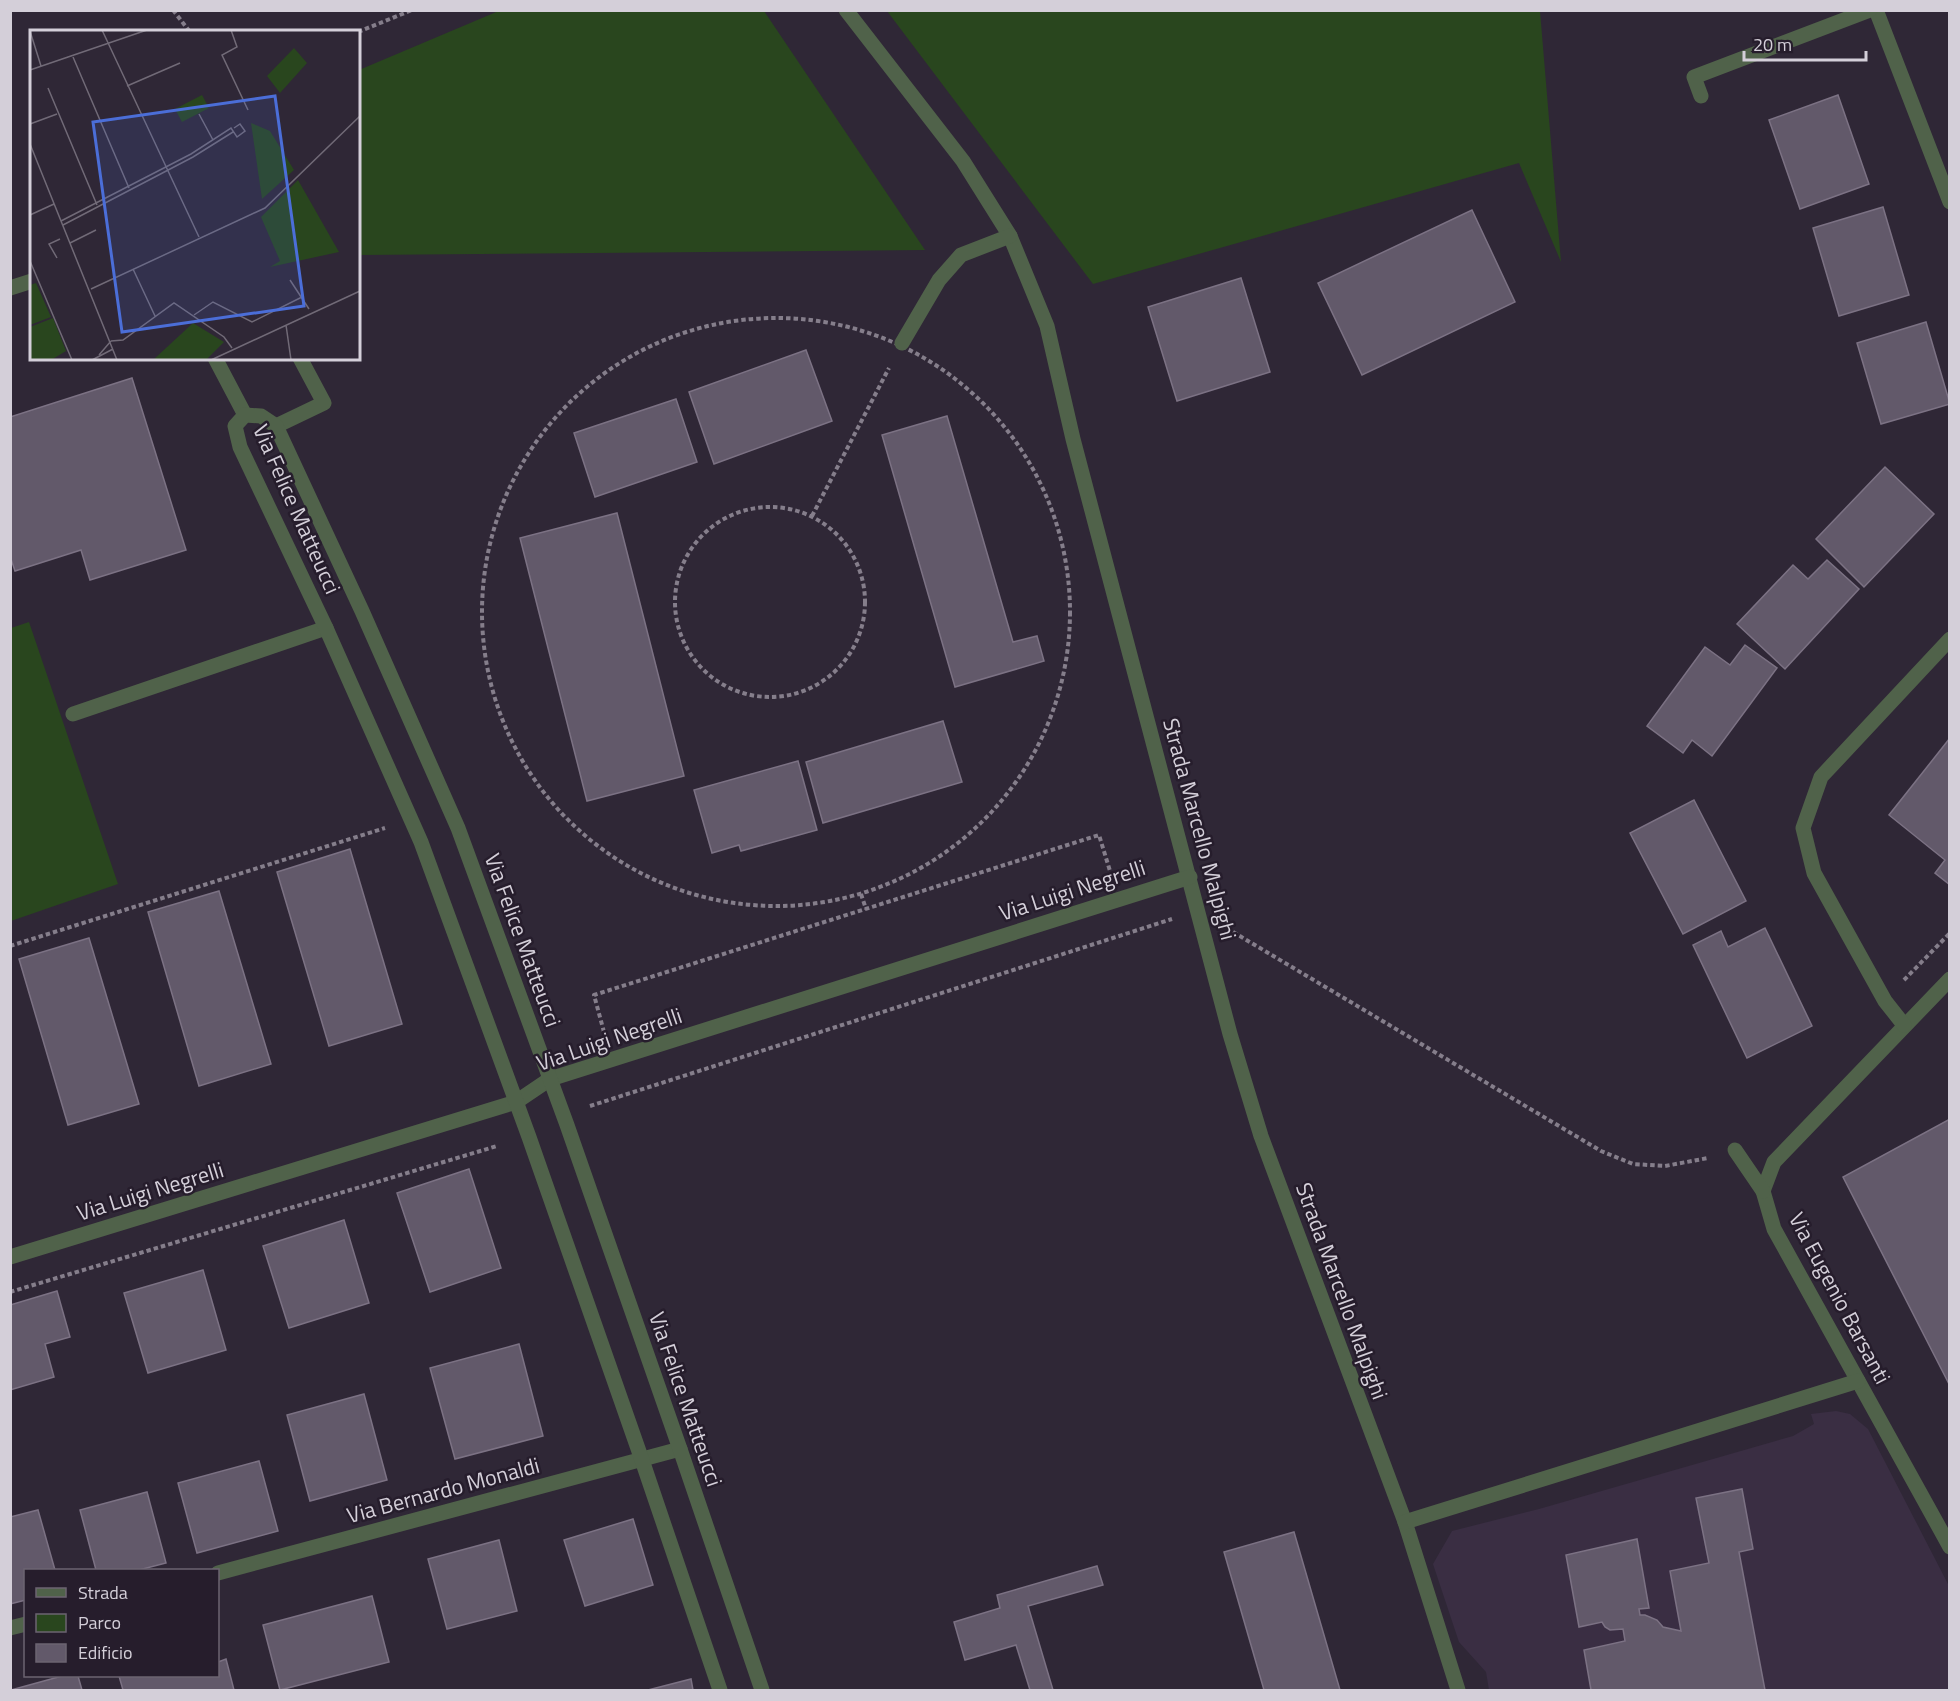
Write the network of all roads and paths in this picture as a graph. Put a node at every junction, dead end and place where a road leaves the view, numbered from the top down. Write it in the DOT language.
graph roads {
  1 [pos="173,10"];
  2 [pos="412,10"];
  3 [pos="846,10"];
  4 [pos="1870,10"];
  5 [pos="1876,10"];
  6 [pos="188,30"];
  7 [pos="360,31"];
  8 [pos="1701,96"];
  9 [pos="1950,202"];
  10 [pos="1010,236"];
  11 [pos="30,282"];
  12 [pos="10,288"];
  13 [pos="900,348"];
  14 [pos="217,360"];
  15 [pos="301,360"];
  16 [pos="892,363"];
  17 [pos="245,415"];
  18 [pos="276,426"];
  19 [pos="812,516"];
  20 [pos="326,628"];
  21 [pos="1950,639"];
  22 [pos="73,714"];
  23 [pos="411,820"];
  24 [pos="1118,869"];
  25 [pos="1190,877"];
  26 [pos="861,894"];
  27 [pos="866,909"];
  28 [pos="1175,918"];
  29 [pos="1227,928"];
  30 [pos="1950,933"];
  31 [pos="10,946"];
  32 [pos="1921,963"];
  33 [pos="1950,979"];
  34 [pos="1904,1024"];
  35 [pos="596,1035"];
  36 [pos="550,1079"];
  37 [pos="516,1102"];
  38 [pos="590,1106"];
  39 [pos="497,1146"];
  40 [pos="1735,1150"];
  41 [pos="1763,1191"];
  42 [pos="10,1257"];
  43 [pos="10,1292"];
  44 [pos="1858,1381"];
  45 [pos="680,1449"];
  46 [pos="642,1460"];
  47 [pos="1405,1522"];
  48 [pos="1950,1547"];
  49 [pos="219,1573"];
  50 [pos="720,1690"];
  51 [pos="762,1690"];
  52 [pos="1458,1690"];
  1 -- 6 [label="path"];
  2 -- 7 [label="path"];
  3 -- 10 [label="street, Strada Marcello Malpighi"];
  4 -- 8 [label="street"];
  5 -- 9 [label="street"];
  10 -- 13 [label="street"];
  10 -- 25 [label="street, Strada Marcello Malpighi"];
  11 -- 12 [label="street"];
  13 -- 26 [label="path"];
  13 -- 26 [label="path"];
  14 -- 17 [label="street"];
  15 -- 18 [label="street"];
  16 -- 19 [label="path"];
  17 -- 18 [label="street, Via Felice Matteucci"];
  17 -- 20 [label="street, Via Felice Matteucci"];
  18 -- 36 [label="street, Via Felice Matteucci"];
  19 -- 19 [label="path"];
  20 -- 22 [label="street"];
  20 -- 23 [label="street, Via Felice Matteucci"];
  21 -- 34 [label="street"];
  23 -- 31 [label="path"];
  23 -- 37 [label="street, Via Felice Matteucci"];
  24 -- 27 [label="path"];
  25 -- 36 [label="street, Via Luigi Negrelli"];
  25 -- 47 [label="street, Strada Marcello Malpighi"];
  26 -- 27 [label="path"];
  27 -- 35 [label="path"];
  28 -- 38 [label="path"];
  29 -- 40 [label="path"];
  30 -- 32 [label="path"];
  33 -- 34 [label="street"];
  34 -- 41 [label="street"];
  36 -- 37 [label="street, Via Luigi Negrelli"];
  36 -- 45 [label="street, Via Felice Matteucci"];
  37 -- 42 [label="street, Via Luigi Negrelli"];
  37 -- 46 [label="street, Via Felice Matteucci"];
  39 -- 43 [label="path"];
  40 -- 41 [label="street, Via Eugenio Barsanti"];
  41 -- 44 [label="street, Via Eugenio Barsanti"];
  44 -- 47 [label="street"];
  44 -- 48 [label="street, Via Eugenio Barsanti"];
  45 -- 46 [label="street, Via Bernardo Monaldi"];
  45 -- 51 [label="street, Via Felice Matteucci"];
  46 -- 49 [label="street, Via Bernardo Monaldi"];
  46 -- 50 [label="street, Via Felice Matteucci"];
  47 -- 52 [label="street, Strada Marcello Malpighi"];
}
